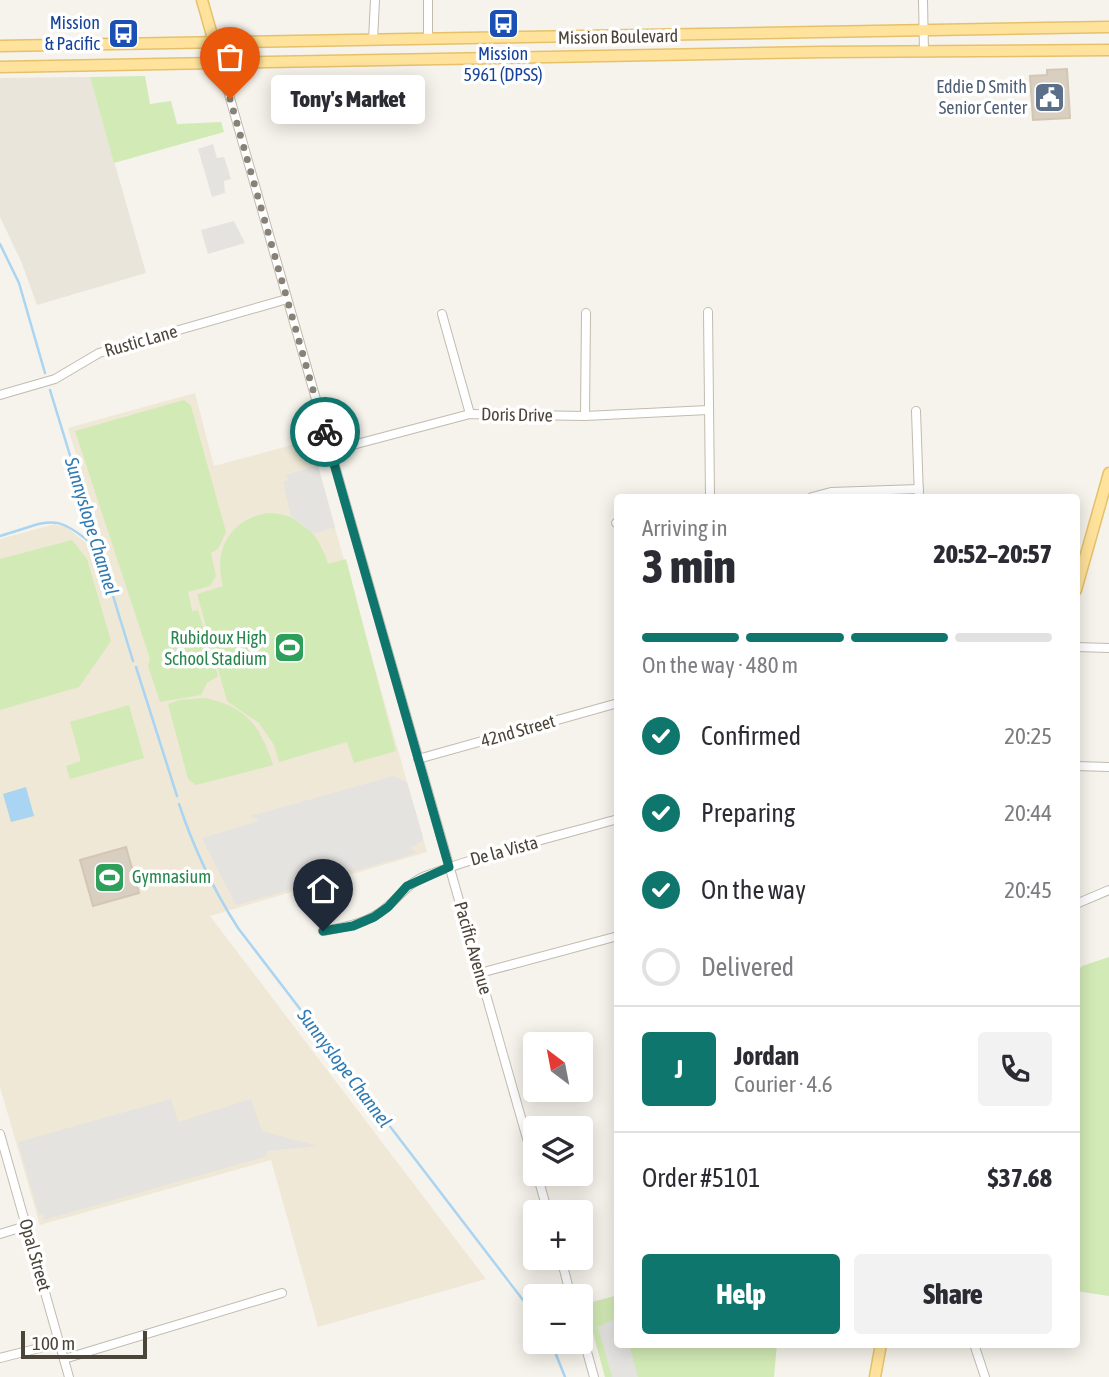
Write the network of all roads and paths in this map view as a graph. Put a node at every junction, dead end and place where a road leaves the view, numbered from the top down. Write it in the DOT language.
graph roads {
  1 [pos="202,0"];
  2 [pos="375,0"];
  3 [pos="428,0"];
  4 [pos="923,0"];
  5 [pos="1109,27"];
  6 [pos="924,32"];
  7 [pos="428,39"];
  8 [pos="373,40"];
  9 [pos="214,43"];
  10 [pos="0,46"];
  11 [pos="1109,50"];
  12 [pos="924,52"];
  13 [pos="220,64"];
  14 [pos="0,67"];
  15 [pos="287,299"];
  16 [pos="708,312"];
  17 [pos="586,313"];
  18 [pos="442,314"];
  19 [pos="0,395"];
  20 [pos="708,411"];
  21 [pos="916,411"];
  22 [pos="470,414"];
  23 [pos="585,416"];
  24 [pos="330,451"];
  25 [pos="1109,473"];
  26 [pos="919,493"];
  27 [pos="710,494"];
  28 [pos="823,494"];
  29 [pos="1080,576"];
  30 [pos="1080,647"];
  31 [pos="1109,648"];
  32 [pos="614,705"];
  33 [pos="418,759"];
  34 [pos="1080,766"];
  35 [pos="1109,767"];
  36 [pos="614,820"];
  37 [pos="449,867"];
  38 [pos="1109,890"];
  39 [pos="1080,902"];
  40 [pos="323,931"];
  41 [pos="614,937"];
  42 [pos="480,973"];
  43 [pos="523,1126"];
  44 [pos="0,1134"];
  45 [pos="26,1226"];
  46 [pos="0,1234"];
  47 [pos="282,1293"];
  48 [pos="59,1343"];
  49 [pos="880,1348"];
  50 [pos="975,1348"];
  51 [pos="588,1354"];
  52 [pos="0,1359"];
  53 [pos="64,1359"];
  54 [pos="69,1377"];
  55 [pos="594,1377"];
  56 [pos="875,1377"];
  57 [pos="985,1377"];
  1 -- 9 [label="main road, Pacific Avenue"];
  2 -- 8 [label="street"];
  3 -- 7 [label="street"];
  4 -- 6 [label="street"];
  5 -- 6 [label="main road, Mission Boulevard"];
  6 -- 7 [label="main road, Mission Boulevard"];
  6 -- 12 [label="street"];
  7 -- 8 [label="main road, Mission Boulevard"];
  8 -- 9 [label="main road, Mission Boulevard"];
  9 -- 10 [label="main road, Mission Boulevard"];
  9 -- 13 [label="main road, Pacific Avenue"];
  11 -- 12 [label="main road, Mission Boulevard"];
  12 -- 13 [label="main road, Mission Boulevard"];
  13 -- 14 [label="main road, Mission Boulevard"];
  13 -- 15 [label="street, Pacific Avenue"];
  15 -- 19 [label="street, Rustic Lane"];
  15 -- 24 [label="street, Pacific Avenue"];
  16 -- 20 [label="street"];
  17 -- 23 [label="street"];
  18 -- 22 [label="street"];
  20 -- 23 [label="street, Doris Drive"];
  20 -- 27 [label="street"];
  21 -- 26 [label="street"];
  22 -- 23 [label="street, Doris Drive"];
  22 -- 24 [label="street, Doris Drive"];
  24 -- 33 [label="street, Pacific Avenue"];
  25 -- 29 [label="main road"];
  26 -- 28 [label="street"];
  30 -- 31 [label="street"];
  32 -- 33 [label="street, 42nd Street"];
  33 -- 37 [label="street, Pacific Avenue"];
  34 -- 35 [label="street"];
  36 -- 37 [label="street, De la Vista"];
  37 -- 40 [label="street, De la Vista"];
  37 -- 42 [label="street, Pacific Avenue"];
  38 -- 39 [label="street"];
  41 -- 42 [label="street"];
  42 -- 43 [label="street, Pacific Avenue"];
  44 -- 45 [label="street, Opal Street"];
  45 -- 46 [label="street"];
  45 -- 48 [label="street, Opal Street"];
  47 -- 53 [label="street"];
  48 -- 52 [label="street"];
  48 -- 53 [label="street, Opal Street"];
  49 -- 56 [label="main road"];
  50 -- 57 [label="street"];
  51 -- 55 [label="street"];
  53 -- 54 [label="street, Opal Street"];
}
